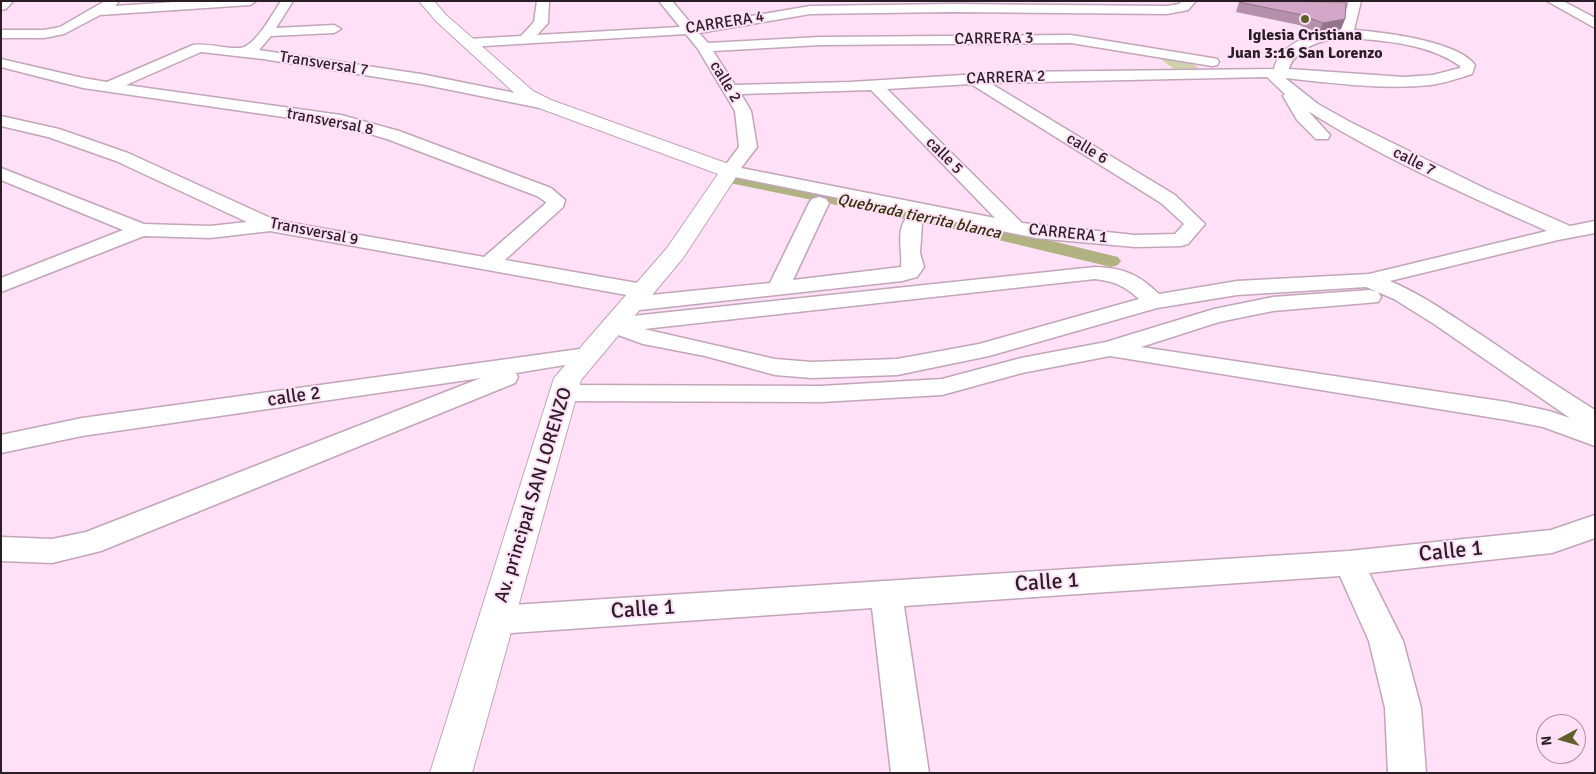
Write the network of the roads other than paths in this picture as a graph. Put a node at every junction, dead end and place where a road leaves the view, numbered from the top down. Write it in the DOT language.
graph roads {
  1 [pos="7,1"];
  2 [pos="115,1"];
  3 [pos="250,1"];
  4 [pos="287,1"];
  5 [pos="426,1"];
  6 [pos="543,1"];
  7 [pos="665,1"];
  8 [pos="1190,1"];
  9 [pos="1355,1"];
  10 [pos="1553,1"];
  11 [pos="916,5"];
  12 [pos="1,6"];
  13 [pos="808,6"];
  14 [pos="101,11"];
  15 [pos="1591,21"];
  16 [pos="334,29"];
  17 [pos="690,30"];
  18 [pos="267,32"];
  19 [pos="1346,33"];
  20 [pos="1,34"];
  21 [pos="526,39"];
  22 [pos="468,43"];
  23 [pos="704,47"];
  24 [pos="244,52"];
  25 [pos="1,63"];
  26 [pos="1276,73"];
  27 [pos="973,79"];
  28 [pos="874,85"];
  29 [pos="108,87"];
  30 [pos="731,90"];
  31 [pos="1290,91"];
  32 [pos="545,104"];
  33 [pos="1,121"];
  34 [pos="1322,135"];
  35 [pos="730,171"];
  36 [pos="1,173"];
  37 [pos="819,203"];
  38 [pos="912,224"];
  39 [pos="1196,224"];
  40 [pos="270,225"];
  41 [pos="1014,227"];
  42 [pos="1595,227"];
  43 [pos="141,230"];
  44 [pos="1563,233"];
  45 [pos="488,264"];
  46 [pos="1369,280"];
  47 [pos="1,286"];
  48 [pos="779,287"];
  49 [pos="1402,294"];
  50 [pos="637,298"];
  51 [pos="1154,302"];
  52 [pos="613,325"];
  53 [pos="1110,349"];
  54 [pos="588,355"];
  55 [pos="543,362"];
  56 [pos="564,393"];
  57 [pos="1595,422"];
  58 [pos="1595,437"];
  59 [pos="1,444"];
  60 [pos="1595,526"];
  61 [pos="1,549"];
  62 [pos="1349,563"];
  63 [pos="886,594"];
  64 [pos="497,620"];
  65 [pos="451,773"];
  66 [pos="910,773"];
  67 [pos="1407,773"];
  1 -- 12 [label="street"];
  2 -- 14 [label="street"];
  3 -- 14 [label="street"];
  4 -- 18 [label="street"];
  5 -- 22 [label="main road"];
  6 -- 21 [label="street"];
  7 -- 17 [label="street, calle 2"];
  8 -- 11 [label="street, CARRERA 4"];
  9 -- 19 [label="street"];
  10 -- 15 [label="street"];
  11 -- 13 [label="street, CARRERA 4"];
  13 -- 17 [label="street, CARRERA 4"];
  14 -- 20 [label="street"];
  16 -- 18 [label="street"];
  17 -- 21 [label="street, CARRERA 4"];
  17 -- 23 [label="street, calle 2"];
  18 -- 24 [label="street"];
  19 -- 26 [label="street, CARRERA 2"];
  19 -- 26 [label="street, CARRERA 2"];
  21 -- 22 [label="street, CARRERA 4"];
  22 -- 32 [label="main road"];
  23 -- 26 [label="street, CARRERA 3"];
  23 -- 30 [label="street, calle 2"];
  24 -- 29 [label="street, Transversal 7"];
  24 -- 32 [label="street, Transversal 7"];
  25 -- 29 [label="street, transversal 8"];
  26 -- 27 [label="street, CARRERA 2"];
  26 -- 31 [label="street, calle 7"];
  27 -- 28 [label="street, CARRERA 2"];
  27 -- 39 [label="street, calle 6"];
  28 -- 30 [label="street, CARRERA 2"];
  28 -- 41 [label="street, calle 5"];
  29 -- 45 [label="street, transversal 8"];
  30 -- 35 [label="street, calle 2"];
  31 -- 34 [label="street"];
  31 -- 44 [label="street, calle 7"];
  32 -- 35 [label="main road"];
  33 -- 40 [label="street, Transversal 9"];
  35 -- 41 [label="street, CARRERA 1"];
  35 -- 50 [label="main road, Av. principal SAN LORENZO"];
  36 -- 43 [label="street"];
  37 -- 48 [label="street"];
  38 -- 48 [label="street, Transversal 9"];
  39 -- 41 [label="street, CARRERA 1"];
  40 -- 43 [label="street"];
  40 -- 45 [label="street, Transversal 9"];
  42 -- 44 [label="street"];
  43 -- 47 [label="street"];
  44 -- 46 [label="street"];
  45 -- 50 [label="street, Transversal 9"];
  46 -- 49 [label="street"];
  46 -- 51 [label="street"];
  48 -- 50 [label="street, Transversal 9"];
  49 -- 53 [label="street"];
  49 -- 57 [label="street"];
  50 -- 52 [label="main road, Av. principal SAN LORENZO"];
  51 -- 52 [label="street"];
  51 -- 52 [label="street"];
  52 -- 54 [label="main road, Av. principal SAN LORENZO"];
  53 -- 56 [label="street"];
  53 -- 58 [label="street"];
  54 -- 55 [label="street, calle 2"];
  54 -- 56 [label="main road, Av. principal SAN LORENZO"];
  55 -- 59 [label="street, calle 2"];
  55 -- 61 [label="street"];
  56 -- 64 [label="main road, Av. principal SAN LORENZO"];
  60 -- 62 [label="street, Calle 1"];
  62 -- 63 [label="street, Calle 1"];
  62 -- 67 [label="street"];
  63 -- 64 [label="street, Calle 1"];
  63 -- 66 [label="street"];
  64 -- 65 [label="main road, Av. principal SAN LORENZO"];
}
